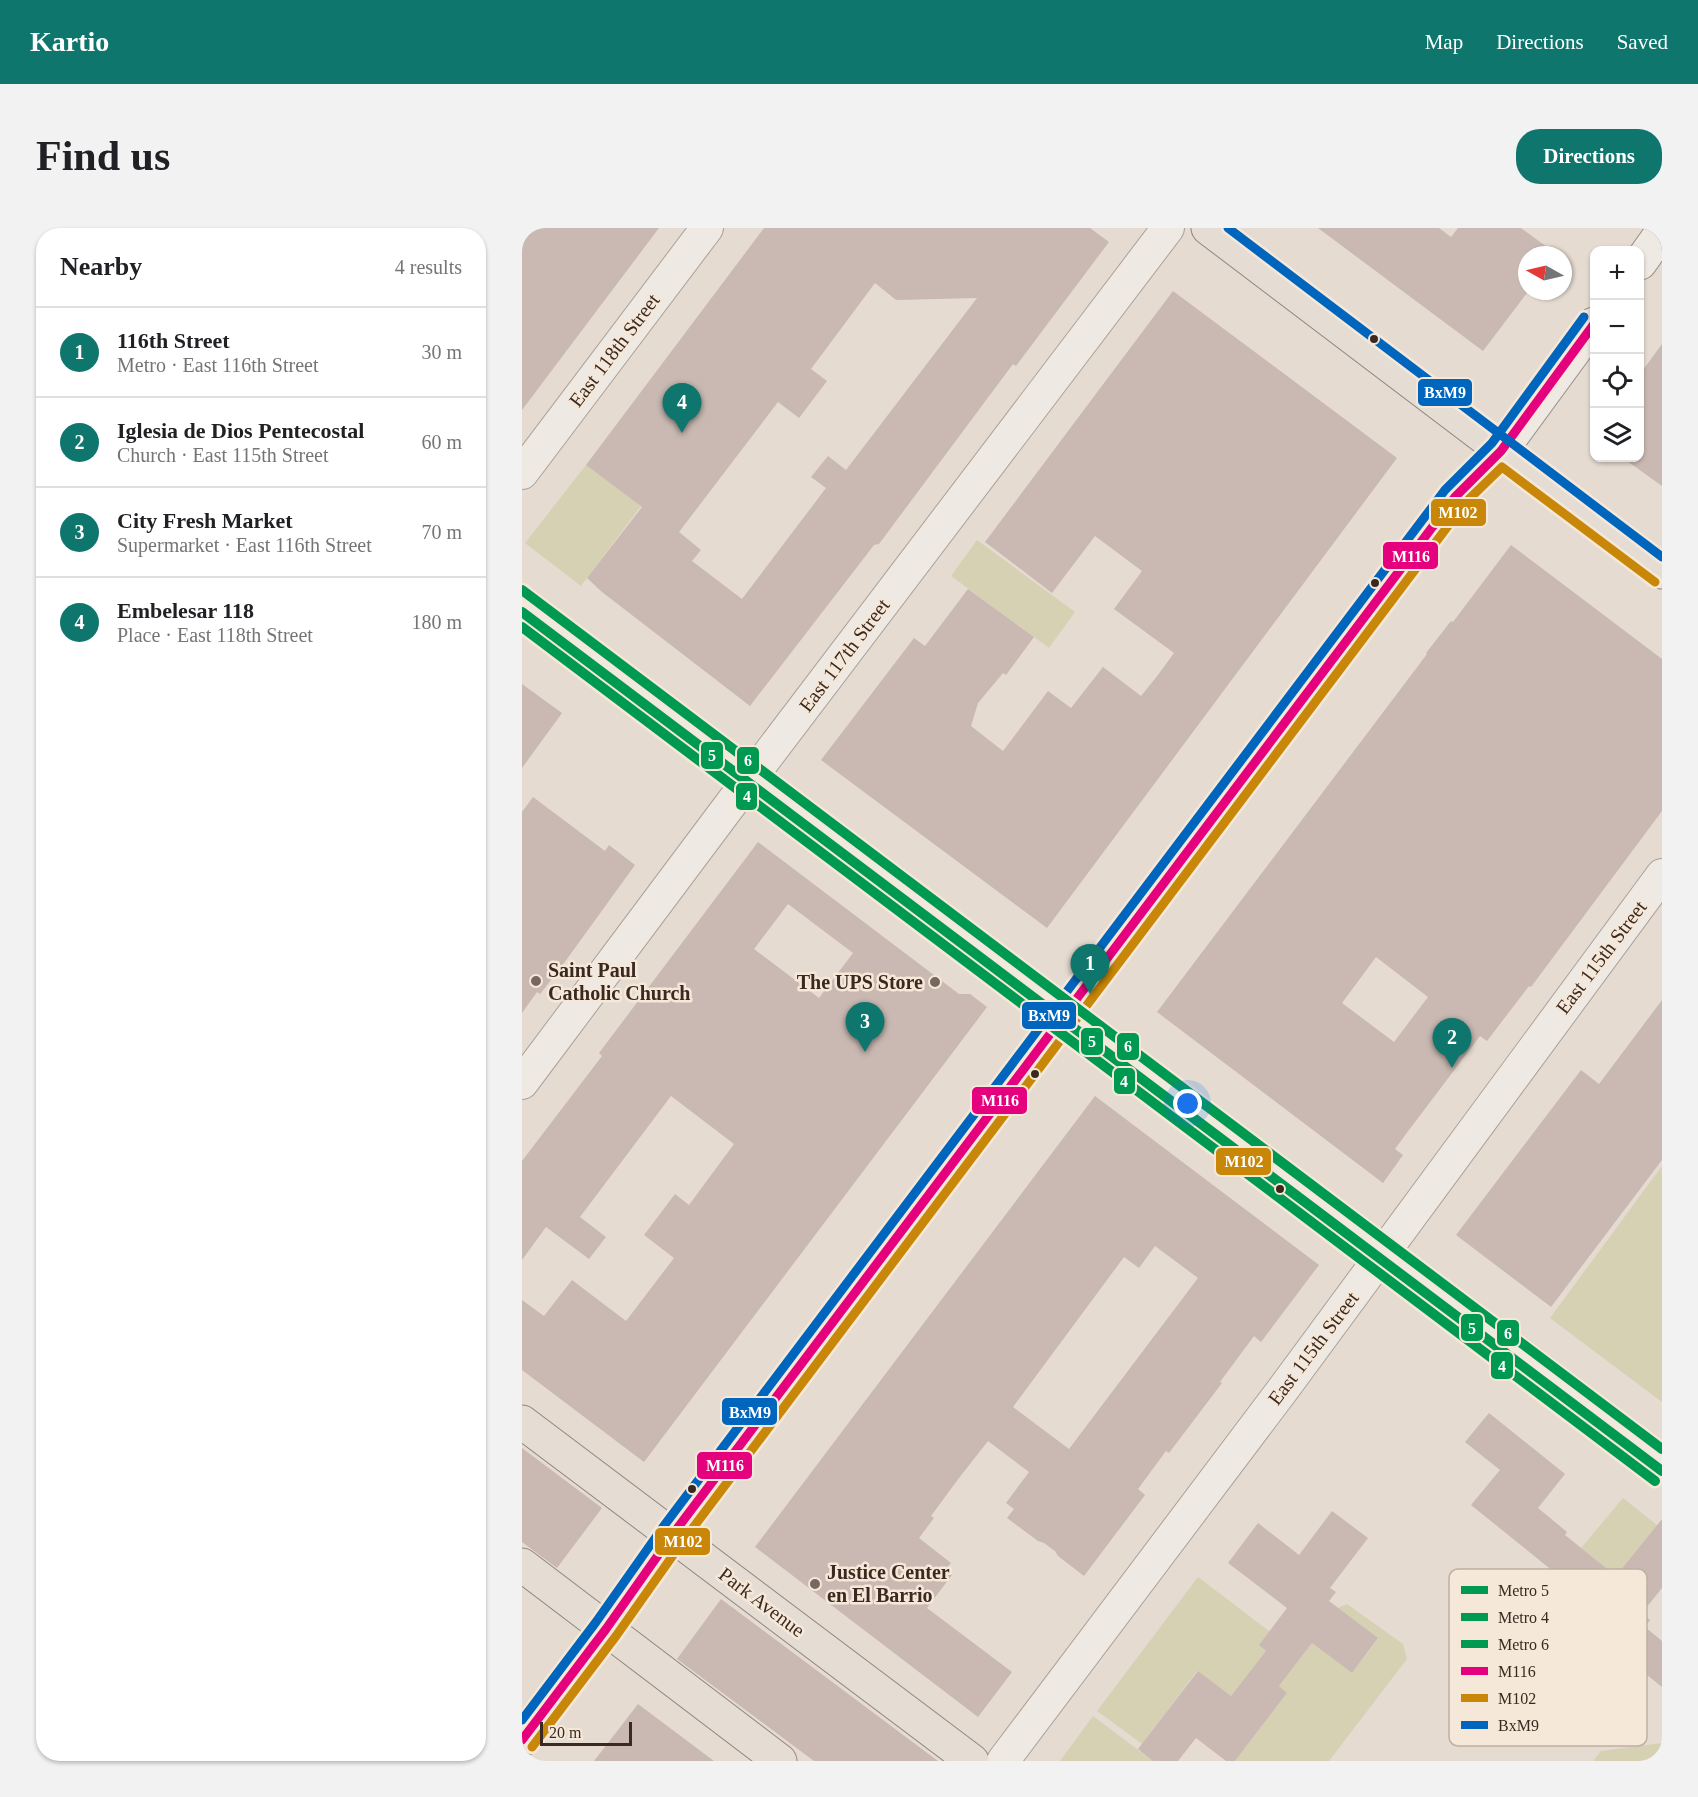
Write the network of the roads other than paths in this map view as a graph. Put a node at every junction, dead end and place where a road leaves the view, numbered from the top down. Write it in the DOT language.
graph roads {
  1 [pos="707,228"];
  2 [pos="1168,228"];
  3 [pos="1208,228"];
  4 [pos="1662,232"];
  5 [pos="1644,257"];
  6 [pos="1590,330"];
  7 [pos="1502,451"];
  8 [pos="522,473"];
  9 [pos="1662,572"];
  10 [pos="522,603"];
  11 [pos="751,777"];
  12 [pos="1662,875"];
  13 [pos="1066,1012"];
  14 [pos="522,1083"];
  15 [pos="1383,1252"];
  16 [pos="522,1422"];
  17 [pos="1662,1462"];
  18 [pos="673,1534"];
  19 [pos="522,1565"];
  20 [pos="606,1629"];
  21 [pos="522,1740"];
  22 [pos="780,1761"];
  23 [pos="972,1761"];
  24 [pos="1003,1761"];
  1 -- 8 [label="street, East 118th Street"];
  2 -- 11 [label="street, East 117th Street"];
  3 -- 7 [label="main road"];
  4 -- 5 [label="street"];
  6 -- 7 [label="street"];
  7 -- 9 [label="main road"];
  7 -- 13 [label="street"];
  10 -- 11 [label="street"];
  11 -- 13 [label="street"];
  11 -- 14 [label="street, East 117th Street"];
  12 -- 15 [label="street, East 115th Street"];
  13 -- 15 [label="street"];
  13 -- 18 [label="street"];
  15 -- 17 [label="street"];
  15 -- 24 [label="street, East 115th Street"];
  16 -- 18 [label="main road, Park Avenue"];
  18 -- 20 [label="street"];
  18 -- 23 [label="main road, Park Avenue"];
  19 -- 20 [label="main road"];
  20 -- 21 [label="street"];
  20 -- 22 [label="main road"];
}
